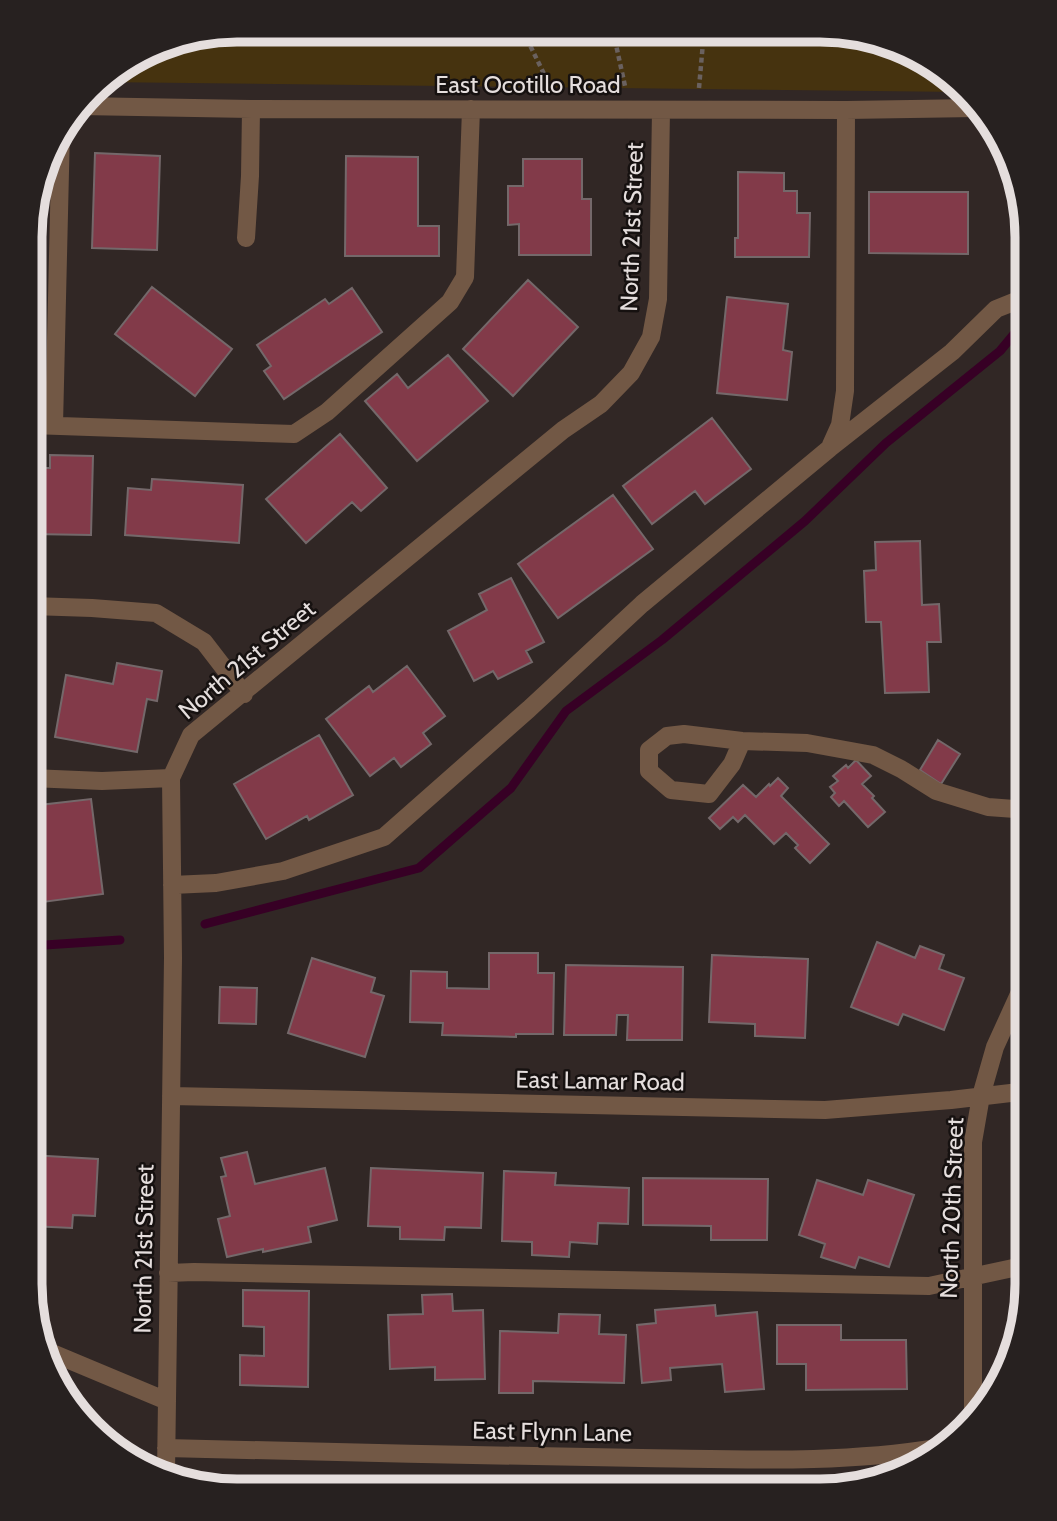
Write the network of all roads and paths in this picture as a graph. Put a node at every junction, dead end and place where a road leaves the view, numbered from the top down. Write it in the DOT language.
graph roads {
  1 [pos="528,42"];
  2 [pos="615,42"];
  3 [pos="703,42"];
  4 [pos="549,85"];
  5 [pos="625,86"];
  6 [pos="699,88"];
  7 [pos="92,106"];
  8 [pos="966,108"];
  9 [pos="251,109"];
  10 [pos="471,109"];
  11 [pos="661,110"];
  12 [pos="846,110"];
  13 [pos="60,155"];
  14 [pos="246,238"];
  15 [pos="1015,296"];
  16 [pos="42,425"];
  17 [pos="54,425"];
  18 [pos="830,448"];
  19 [pos="42,606"];
  20 [pos="244,694"];
  21 [pos="742,741"];
  22 [pos="42,778"];
  23 [pos="171,778"];
  24 [pos="1015,809"];
  25 [pos="172,885"];
  26 [pos="1015,1003"];
  27 [pos="1015,1092"];
  28 [pos="171,1096"];
  29 [pos="981,1096"];
  30 [pos="1015,1268"];
  31 [pos="168,1273"];
  32 [pos="973,1278"];
  33 [pos="55,1354"];
  34 [pos="167,1401"];
  35 [pos="973,1405"];
  36 [pos="166,1447"];
  37 [pos="920,1451"];
  38 [pos="166,1465"];
  1 -- 4 [label="path"];
  2 -- 5 [label="path"];
  3 -- 6 [label="path"];
  7 -- 9 [label="street, East Ocotillo Road"];
  8 -- 12 [label="street, East Ocotillo Road"];
  9 -- 10 [label="street, East Ocotillo Road"];
  9 -- 14 [label="street"];
  10 -- 11 [label="street, East Ocotillo Road"];
  10 -- 17 [label="street"];
  11 -- 12 [label="street, East Ocotillo Road"];
  11 -- 20 [label="street, North 21st Street"];
  12 -- 18 [label="street"];
  13 -- 17 [label="street"];
  15 -- 18 [label="street"];
  16 -- 17 [label="street"];
  18 -- 25 [label="street"];
  19 -- 20 [label="street"];
  20 -- 23 [label="street, North 21st Street"];
  21 -- 21 [label="street"];
  21 -- 24 [label="street"];
  22 -- 23 [label="street"];
  23 -- 25 [label="street, North 21st Street"];
  25 -- 28 [label="street, North 21st Street"];
  26 -- 29 [label="street, North 20th Street"];
  27 -- 29 [label="street, East Lamar Road"];
  28 -- 29 [label="street, East Lamar Road"];
  28 -- 31 [label="street, North 21st Street"];
  29 -- 32 [label="street, North 20th Street"];
  30 -- 32 [label="street"];
  31 -- 32 [label="street"];
  31 -- 34 [label="street, North 21st Street"];
  32 -- 35 [label="street, North 20th Street"];
  33 -- 34 [label="street"];
  34 -- 36 [label="street, North 21st Street"];
  36 -- 37 [label="street, East Flynn Lane"];
  36 -- 38 [label="street, North 21st Street"];
}
